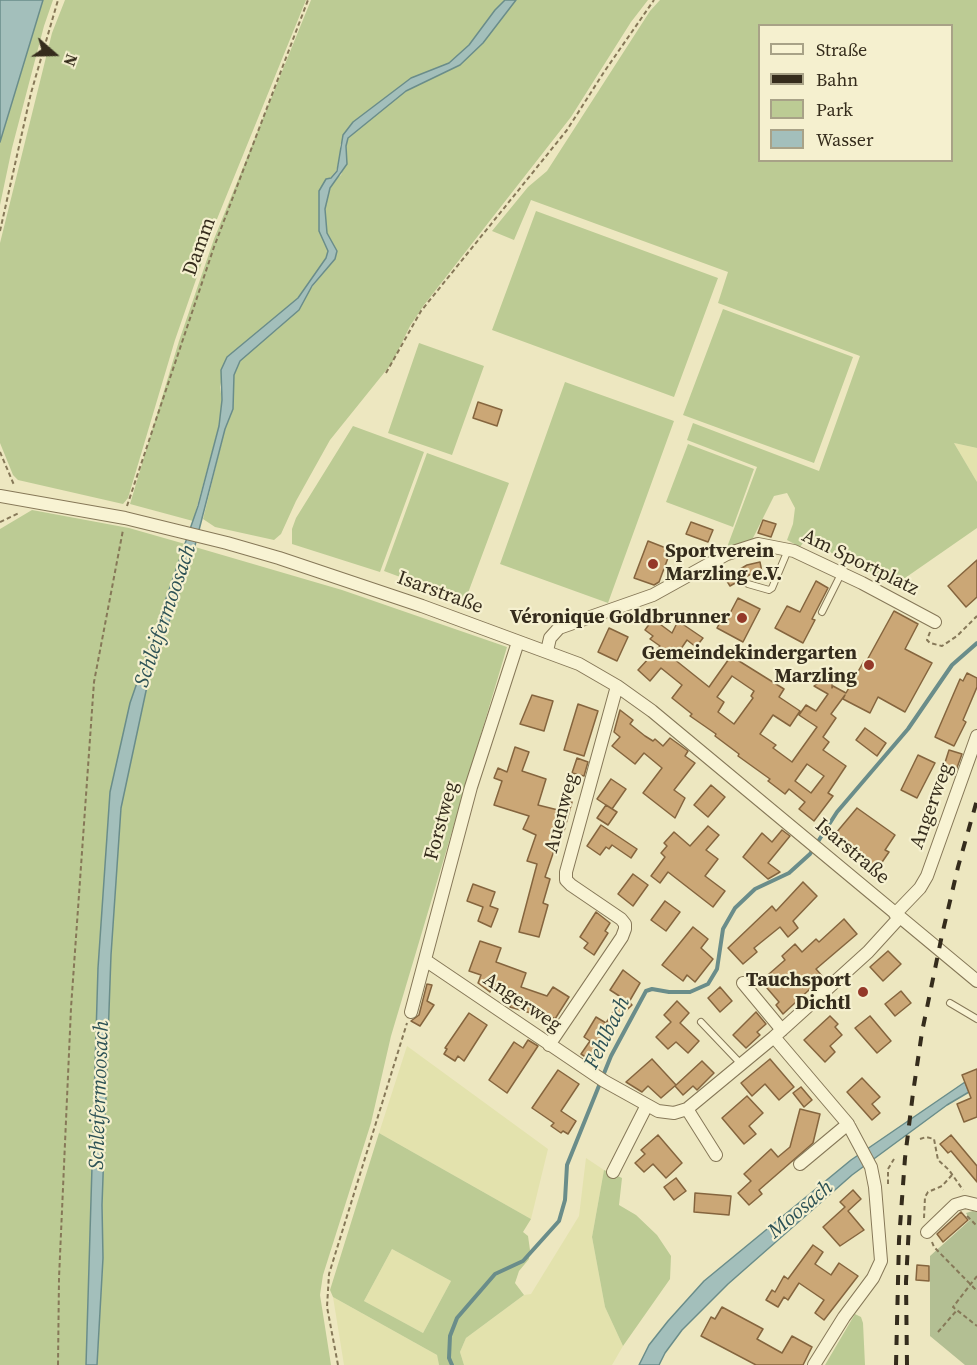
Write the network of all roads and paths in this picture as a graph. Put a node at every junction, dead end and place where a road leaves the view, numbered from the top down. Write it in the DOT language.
graph roads {
  1 [pos="58,0"];
  2 [pos="308,0"];
  3 [pos="654,0"];
  4 [pos="0,231"];
  5 [pos="386,373"];
  6 [pos="0,452"];
  7 [pos="0,496"];
  8 [pos="31,501"];
  9 [pos="127,507"];
  10 [pos="0,522"];
  11 [pos="124,524"];
  12 [pos="788,550"];
  13 [pos="842,573"];
  14 [pos="748,584"];
  15 [pos="822,612"];
  16 [pos="977,616"];
  17 [pos="935,622"];
  18 [pos="518,642"];
  19 [pos="547,651"];
  20 [pos="617,686"];
  21 [pos="977,736"];
  22 [pos="897,916"];
  23 [pos="425,960"];
  24 [pos="977,981"];
  25 [pos="743,983"];
  26 [pos="950,1003"];
  27 [pos="411,1012"];
  28 [pos="977,1019"];
  29 [pos="701,1022"];
  30 [pos="778,1034"];
  31 [pos="549,1045"];
  32 [pos="741,1064"];
  33 [pos="647,1106"];
  34 [pos="687,1109"];
  35 [pos="848,1124"];
  36 [pos="920,1139"];
  37 [pos="716,1155"];
  38 [pos="894,1159"];
  39 [pos="885,1162"];
  40 [pos="800,1164"];
  41 [pos="613,1172"];
  42 [pos="952,1175"];
  43 [pos="963,1190"];
  44 [pos="977,1205"];
  45 [pos="968,1220"];
  46 [pos="977,1226"];
  47 [pos="927,1232"];
  48 [pos="977,1276"];
  49 [pos="970,1286"];
  50 [pos="977,1292"];
  51 [pos="957,1310"];
  52 [pos="977,1326"];
  53 [pos="938,1332"];
  54 [pos="58,1365"];
  55 [pos="338,1365"];
  56 [pos="814,1365"];
  1 -- 4 [label="path"];
  2 -- 9 [label="path, Damm"];
  3 -- 5 [label="path"];
  6 -- 8 [label="path"];
  7 -- 8 [label="street, Isarstraße"];
  8 -- 10 [label="path"];
  8 -- 18 [label="street, Isarstraße"];
  11 -- 54 [label="path"];
  12 -- 13 [label="street, Am Sportplatz"];
  12 -- 14 [label="lane"];
  12 -- 19 [label="street, Am Sportplatz"];
  13 -- 15 [label="lane"];
  13 -- 17 [label="street, Am Sportplatz"];
  16 -- 17 [label="path"];
  18 -- 19 [label="street, Isarstraße"];
  18 -- 23 [label="street, Forstweg"];
  19 -- 20 [label="street, Isarstraße"];
  20 -- 22 [label="street, Isarstraße"];
  20 -- 31 [label="street, Auenweg"];
  21 -- 22 [label="street, Angerweg"];
  22 -- 24 [label="street, Isarstraße"];
  22 -- 30 [label="street, Angerweg"];
  23 -- 27 [label="street, Forstweg"];
  23 -- 31 [label="street, Angerweg"];
  25 -- 30 [label="street"];
  26 -- 28 [label="lane"];
  27 -- 55 [label="path"];
  29 -- 32 [label="lane"];
  30 -- 32 [label="street, Angerweg"];
  30 -- 35 [label="street"];
  31 -- 33 [label="street, Angerweg"];
  32 -- 34 [label="street, Angerweg"];
  33 -- 34 [label="street, Angerweg"];
  33 -- 41 [label="street"];
  34 -- 37 [label="street"];
  35 -- 40 [label="street"];
  35 -- 56 [label="street"];
  36 -- 42 [label="path"];
  38 -- 39 [label="path"];
  42 -- 43 [label="path"];
  42 -- 47 [label="path"];
  44 -- 47 [label="street"];
  45 -- 46 [label="path"];
  47 -- 49 [label="path"];
  48 -- 49 [label="path"];
  49 -- 50 [label="path"];
  49 -- 51 [label="path"];
  51 -- 52 [label="path"];
  51 -- 53 [label="path"];
}
